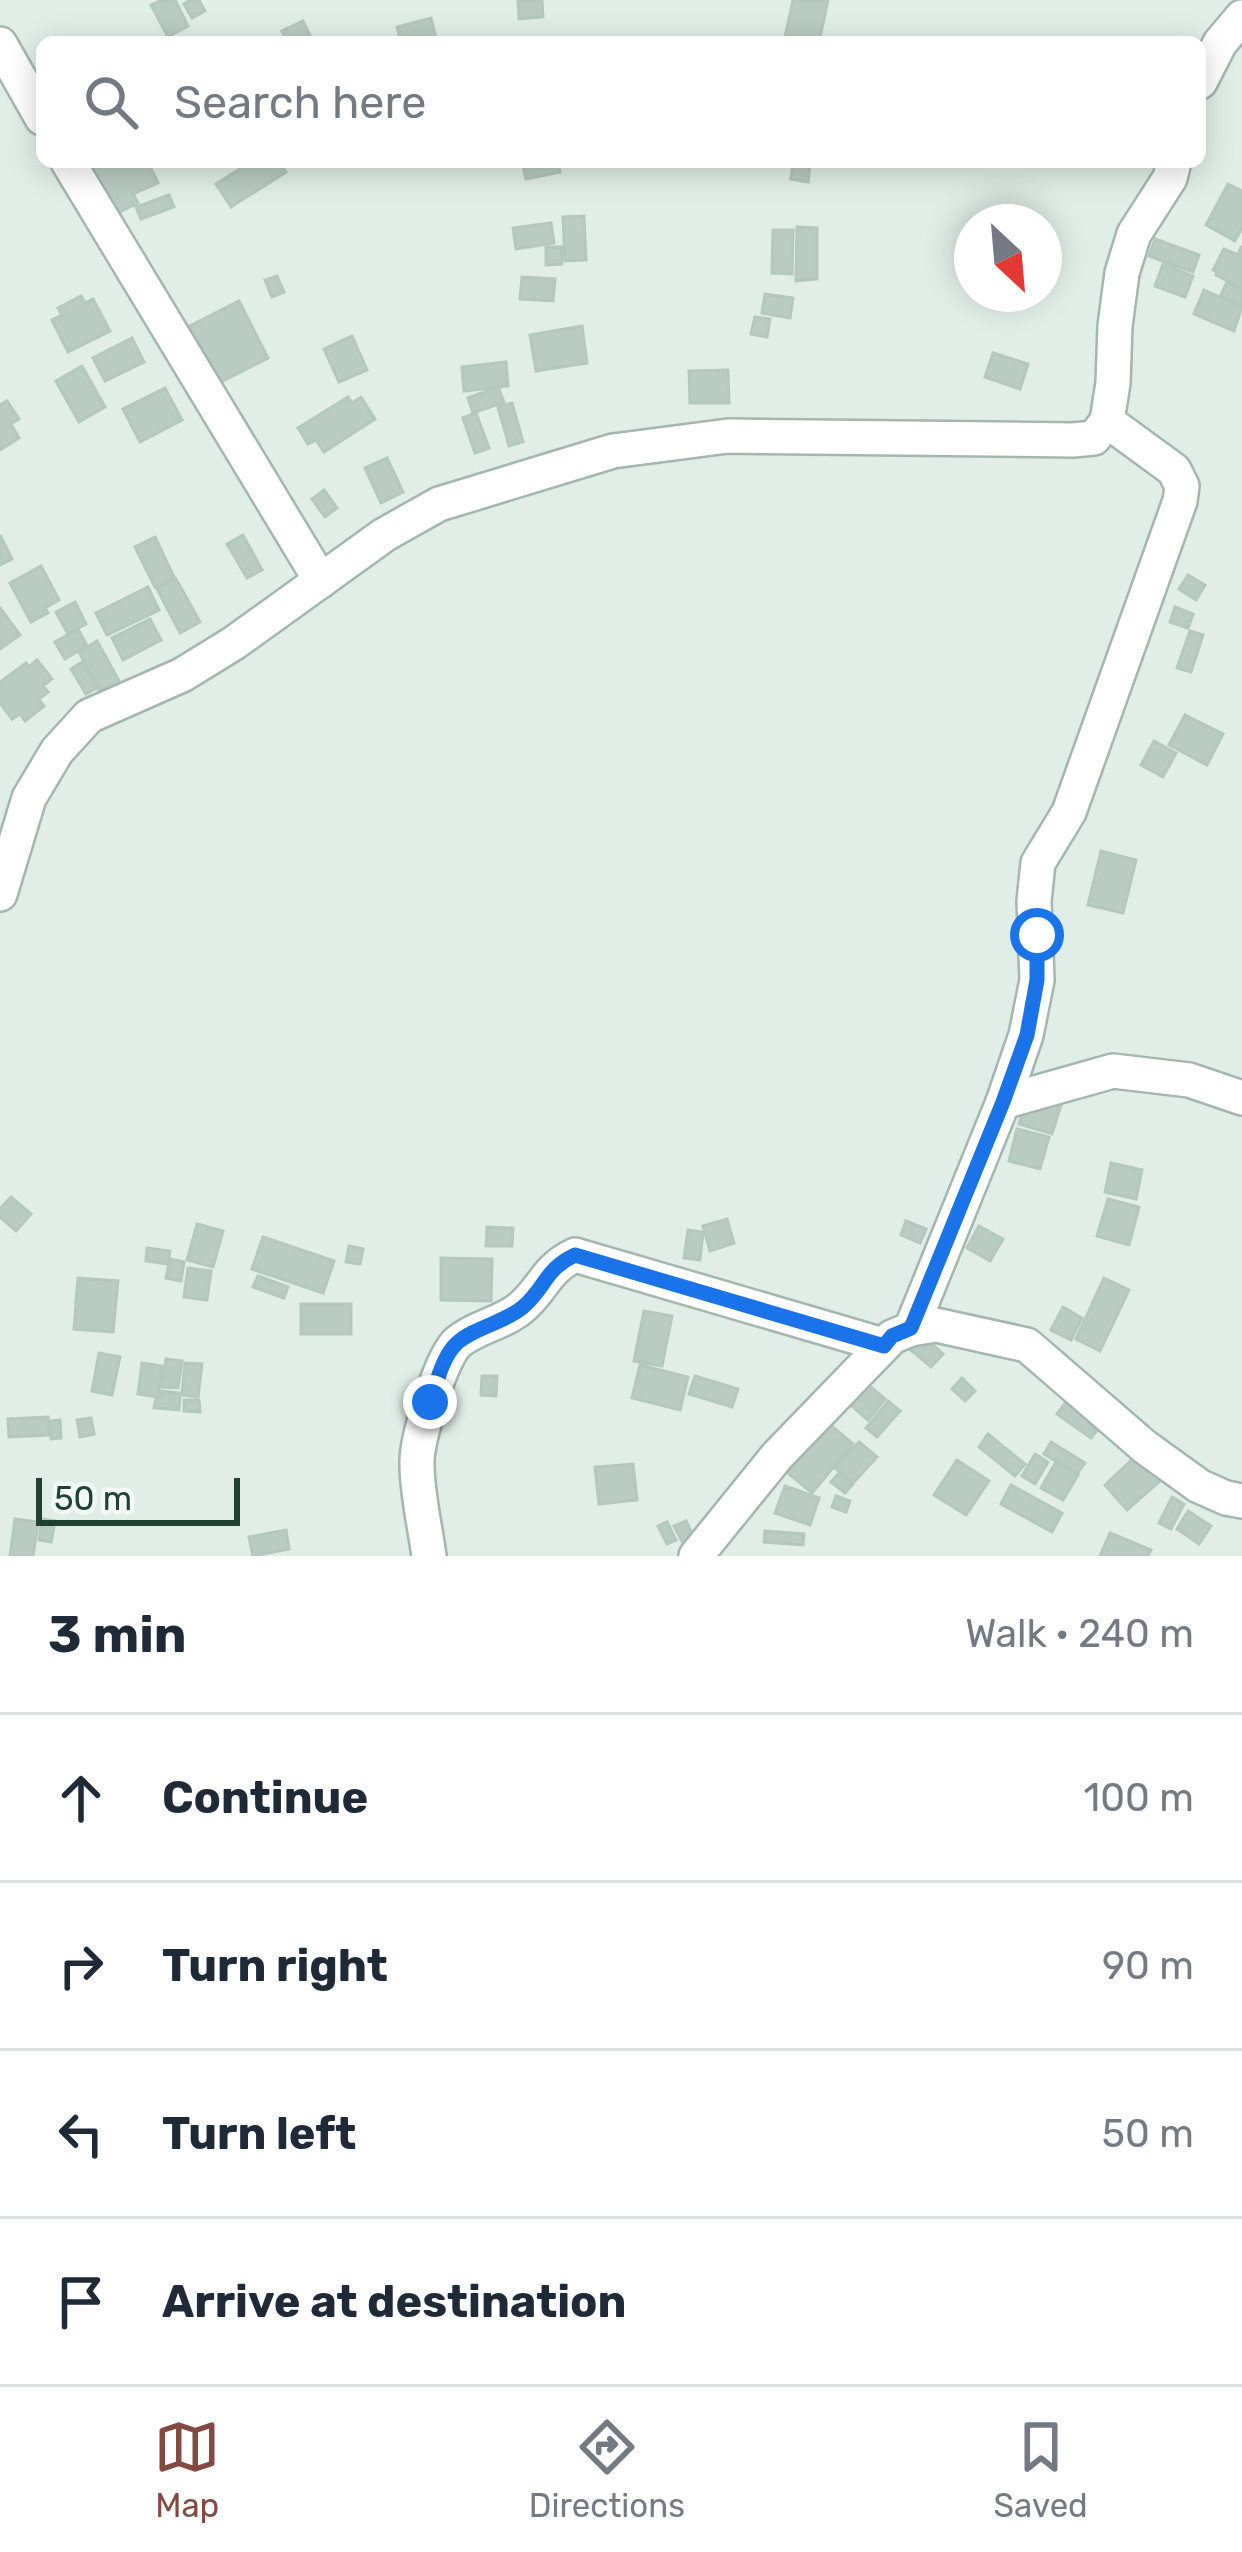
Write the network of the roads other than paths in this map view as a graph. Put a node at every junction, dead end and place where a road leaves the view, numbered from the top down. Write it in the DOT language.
graph roads {
  1 [pos="1242,17"];
  2 [pos="0,44"];
  3 [pos="1206,70"];
  4 [pos="36,107"];
  5 [pos="72,168"];
  6 [pos="1172,168"];
  7 [pos="1107,421"];
  8 [pos="321,581"];
  9 [pos="0,894"];
  10 [pos="1242,1098"];
  11 [pos="1003,1102"];
  12 [pos="897,1337"];
  13 [pos="1242,1501"];
  14 [pos="429,1556"];
  15 [pos="696,1556"];
  1 -- 3 [label="street"];
  2 -- 4 [label="street"];
  5 -- 8 [label="street"];
  6 -- 7 [label="street"];
  7 -- 8 [label="street"];
  7 -- 11 [label="street"];
  8 -- 9 [label="street"];
  10 -- 11 [label="street"];
  11 -- 12 [label="street"];
  12 -- 13 [label="street"];
  12 -- 14 [label="street"];
  12 -- 15 [label="street"];
}
